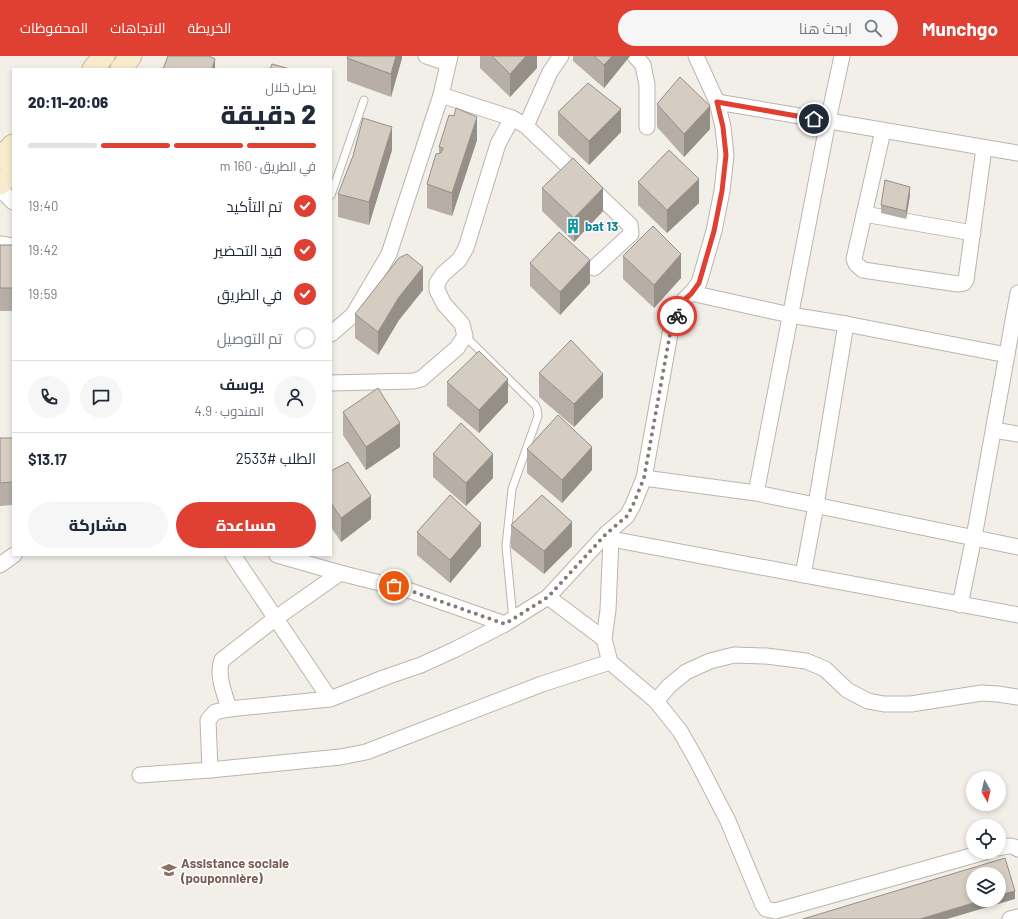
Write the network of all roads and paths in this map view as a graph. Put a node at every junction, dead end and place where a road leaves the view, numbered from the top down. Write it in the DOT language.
graph roads {
  1 [pos="104,56"];
  2 [pos="131,56"];
  3 [pos="426,56"];
  4 [pos="561,56"];
  5 [pos="635,56"];
  6 [pos="696,56"];
  7 [pos="842,56"];
  8 [pos="449,59"];
  9 [pos="94,68"];
  10 [pos="122,68"];
  11 [pos="441,95"];
  12 [pos="364,100"];
  13 [pos="717,102"];
  14 [pos="512,118"];
  15 [pos="828,121"];
  16 [pos="526,126"];
  17 [pos="647,127"];
  18 [pos="883,131"];
  19 [pos="12,146"];
  20 [pos="984,148"];
  21 [pos="1018,153"];
  22 [pos="0,158"];
  23 [pos="12,172"];
  24 [pos="0,184"];
  25 [pos="0,189"];
  26 [pos="332,192"];
  27 [pos="12,201"];
  28 [pos="864,214"];
  29 [pos="973,233"];
  30 [pos="0,244"];
  31 [pos="12,246"];
  32 [pos="594,268"];
  33 [pos="691,294"];
  34 [pos="1018,294"];
  35 [pos="790,315"];
  36 [pos="1016,315"];
  37 [pos="846,324"];
  38 [pos="332,333"];
  39 [pos="465,336"];
  40 [pos="1007,355"];
  41 [pos="332,383"];
  42 [pos="994,430"];
  43 [pos="1018,434"];
  44 [pos="644,478"];
  45 [pos="756,493"];
  46 [pos="816,505"];
  47 [pos="609,537"];
  48 [pos="974,538"];
  49 [pos="1018,547"];
  50 [pos="13,556"];
  51 [pos="234,556"];
  52 [pos="280,556"];
  53 [pos="0,565"];
  54 [pos="340,573"];
  55 [pos="803,575"];
  56 [pos="548,597"];
  57 [pos="960,605"];
  58 [pos="1018,616"];
  59 [pos="276,618"];
  60 [pos="509,622"];
  61 [pos="604,639"];
  62 [pos="610,662"];
  63 [pos="1018,697"];
  64 [pos="330,699"];
  65 [pos="656,700"];
  66 [pos="229,709"];
  67 [pos="210,770"];
  68 [pos="140,776"];
  69 [pos="1006,846"];
  70 [pos="1018,849"];
  71 [pos="966,857"];
  72 [pos="1018,917"];
  73 [pos="1010,919"];
  1 -- 9 [label="main road"];
  2 -- 10 [label="main road"];
  3 -- 8 [label="street"];
  4 -- 16 [label="street"];
  5 -- 17 [label="street"];
  6 -- 13 [label="street"];
  7 -- 15 [label="street"];
  8 -- 11 [label="street"];
  11 -- 14 [label="street"];
  11 -- 38 [label="street"];
  12 -- 26 [label="lane"];
  13 -- 15 [label="street"];
  13 -- 33 [label="street"];
  14 -- 16 [label="street"];
  14 -- 39 [label="street"];
  15 -- 18 [label="street"];
  15 -- 35 [label="street"];
  16 -- 32 [label="street"];
  18 -- 20 [label="street"];
  18 -- 28 [label="street"];
  19 -- 22 [label="main road"];
  20 -- 21 [label="street"];
  20 -- 29 [label="street"];
  23 -- 24 [label="main road"];
  25 -- 27 [label="street"];
  28 -- 29 [label="street"];
  28 -- 29 [label="street"];
  30 -- 31 [label="street"];
  33 -- 35 [label="street"];
  33 -- 44 [label="street"];
  34 -- 36 [label="street"];
  35 -- 37 [label="street"];
  35 -- 45 [label="street"];
  36 -- 40 [label="street"];
  37 -- 40 [label="street"];
  37 -- 46 [label="street"];
  39 -- 41 [label="street"];
  39 -- 60 [label="lane"];
  40 -- 42 [label="street"];
  42 -- 43 [label="street"];
  42 -- 48 [label="street"];
  44 -- 45 [label="street"];
  44 -- 47 [label="street"];
  45 -- 46 [label="street"];
  46 -- 48 [label="street"];
  46 -- 55 [label="street"];
  47 -- 55 [label="street"];
  47 -- 56 [label="street"];
  47 -- 61 [label="street"];
  48 -- 49 [label="street"];
  48 -- 57 [label="street"];
  50 -- 53 [label="street"];
  51 -- 59 [label="street"];
  52 -- 54 [label="street"];
  54 -- 59 [label="street"];
  54 -- 60 [label="street"];
  55 -- 57 [label="street"];
  56 -- 60 [label="street"];
  56 -- 61 [label="street"];
  57 -- 58 [label="street"];
  59 -- 64 [label="street"];
  59 -- 66 [label="street"];
  60 -- 64 [label="street"];
  61 -- 62 [label="street"];
  62 -- 65 [label="street"];
  62 -- 67 [label="street"];
  63 -- 65 [label="street"];
  64 -- 66 [label="street"];
  65 -- 71 [label="street"];
  66 -- 67 [label="street"];
  67 -- 68 [label="street"];
  69 -- 70 [label="street"];
  72 -- 73 [label="street"];
}
